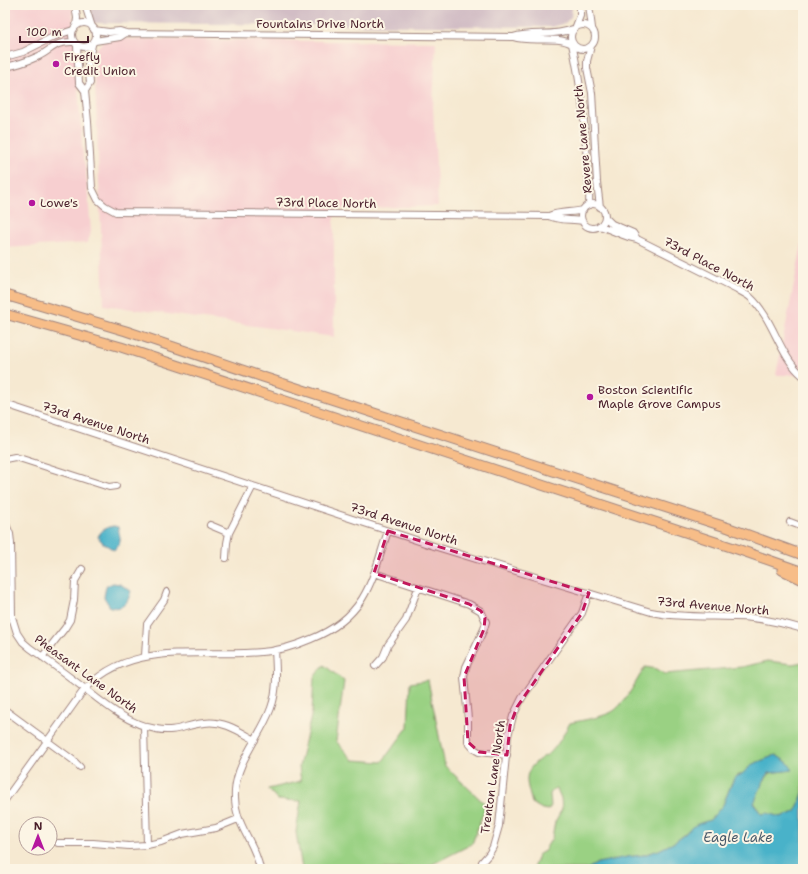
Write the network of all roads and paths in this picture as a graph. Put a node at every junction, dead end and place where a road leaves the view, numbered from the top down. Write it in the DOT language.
graph roads {
  1 [pos="75,5"];
  2 [pos="85,5"];
  3 [pos="580,5"];
  4 [pos="589,5"];
  5 [pos="74,28"];
  6 [pos="93,28"];
  7 [pos="575,28"];
  8 [pos="592,28"];
  9 [pos="126,33"];
  10 [pos="513,37"];
  11 [pos="93,43"];
  12 [pos="76,44"];
  13 [pos="572,44"];
  14 [pos="591,46"];
  15 [pos="5,57"];
  16 [pos="5,67"];
  17 [pos="84,91"];
  18 [pos="589,205"];
  19 [pos="600,207"];
  20 [pos="583,210"];
  21 [pos="549,216"];
  22 [pos="605,217"];
  23 [pos="582,221"];
  24 [pos="599,226"];
  25 [pos="637,238"];
  26 [pos="5,295"];
  27 [pos="5,314"];
  28 [pos="803,376"];
  29 [pos="5,404"];
  30 [pos="5,459"];
  31 [pos="116,486"];
  32 [pos="253,486"];
  33 [pos="5,522"];
  34 [pos="790,522"];
  35 [pos="210,525"];
  36 [pos="803,527"];
  37 [pos="388,531"];
  38 [pos="229,533"];
  39 [pos="757,538"];
  40 [pos="717,542"];
  41 [pos="803,552"];
  42 [pos="803,555"];
  43 [pos="226,558"];
  44 [pos="82,569"];
  45 [pos="803,572"];
  46 [pos="374,573"];
  47 [pos="803,580"];
  48 [pos="418,588"];
  49 [pos="167,592"];
  50 [pos="589,593"];
  51 [pos="12,617"];
  52 [pos="5,619"];
  53 [pos="803,629"];
  54 [pos="275,650"];
  55 [pos="145,656"];
  56 [pos="42,657"];
  57 [pos="375,666"];
  58 [pos="85,689"];
  59 [pos="5,710"];
  60 [pos="144,726"];
  61 [pos="47,740"];
  62 [pos="255,740"];
  63 [pos="507,755"];
  64 [pos="80,767"];
  65 [pos="5,800"];
  66 [pos="238,819"];
  67 [pos="58,842"];
  68 [pos="147,845"];
  69 [pos="482,862"];
  70 [pos="260,869"];
  1 -- 5 [label="street"];
  2 -- 6 [label="street"];
  3 -- 7 [label="street"];
  4 -- 8 [label="street"];
  5 -- 6 [label="street"];
  5 -- 12 [label="street"];
  5 -- 15 [label="street"];
  6 -- 9 [label="street, Fountains Drive North"];
  6 -- 11 [label="street"];
  7 -- 8 [label="street"];
  7 -- 10 [label="street, Fountains Drive North"];
  7 -- 13 [label="street"];
  8 -- 14 [label="street"];
  9 -- 10 [label="street, Fountains Drive North"];
  9 -- 11 [label="street, Fountains Drive North"];
  10 -- 13 [label="street, Fountains Drive North"];
  11 -- 12 [label="street"];
  11 -- 17 [label="street"];
  12 -- 16 [label="street"];
  12 -- 17 [label="street"];
  13 -- 14 [label="street"];
  13 -- 18 [label="street, Revere Lane North"];
  14 -- 19 [label="street, Revere Lane North"];
  17 -- 21 [label="street, 73rd Place North"];
  18 -- 19 [label="street"];
  18 -- 20 [label="street"];
  19 -- 22 [label="street"];
  20 -- 21 [label="street, 73rd Place North"];
  20 -- 23 [label="street"];
  21 -- 23 [label="street, 73rd Place North"];
  22 -- 24 [label="street"];
  22 -- 25 [label="street, 73rd Place North"];
  23 -- 24 [label="street"];
  24 -- 25 [label="street, 73rd Place North"];
  25 -- 28 [label="street, 73rd Place North"];
  26 -- 39 [label="highway"];
  27 -- 40 [label="highway"];
  29 -- 32 [label="street, 73rd Avenue North"];
  30 -- 31 [label="street"];
  32 -- 37 [label="street, 73rd Avenue North"];
  32 -- 38 [label="street"];
  33 -- 51 [label="street, Pheasant Lane North"];
  34 -- 36 [label="street"];
  35 -- 38 [label="street"];
  37 -- 46 [label="street"];
  37 -- 50 [label="street, 73rd Avenue North"];
  38 -- 43 [label="street"];
  39 -- 41 [label="highway"];
  39 -- 42 [label="highway"];
  40 -- 45 [label="highway"];
  40 -- 47 [label="highway"];
  44 -- 56 [label="street"];
  46 -- 48 [label="street"];
  46 -- 54 [label="street"];
  48 -- 57 [label="street"];
  48 -- 63 [label="street"];
  49 -- 55 [label="street"];
  50 -- 53 [label="street, 73rd Avenue North"];
  50 -- 63 [label="street, Trenton Lane North"];
  51 -- 52 [label="street"];
  51 -- 56 [label="street, Pheasant Lane North"];
  54 -- 55 [label="street"];
  54 -- 62 [label="street"];
  55 -- 58 [label="street"];
  56 -- 58 [label="street, Pheasant Lane North"];
  58 -- 60 [label="street, Pheasant Lane North"];
  58 -- 61 [label="street"];
  59 -- 61 [label="street"];
  60 -- 62 [label="street, Pheasant Lane North"];
  60 -- 68 [label="street"];
  61 -- 64 [label="street"];
  61 -- 65 [label="street"];
  62 -- 66 [label="street"];
  63 -- 69 [label="street, Trenton Lane North"];
  66 -- 68 [label="street"];
  66 -- 70 [label="street"];
  67 -- 68 [label="street"];
}
